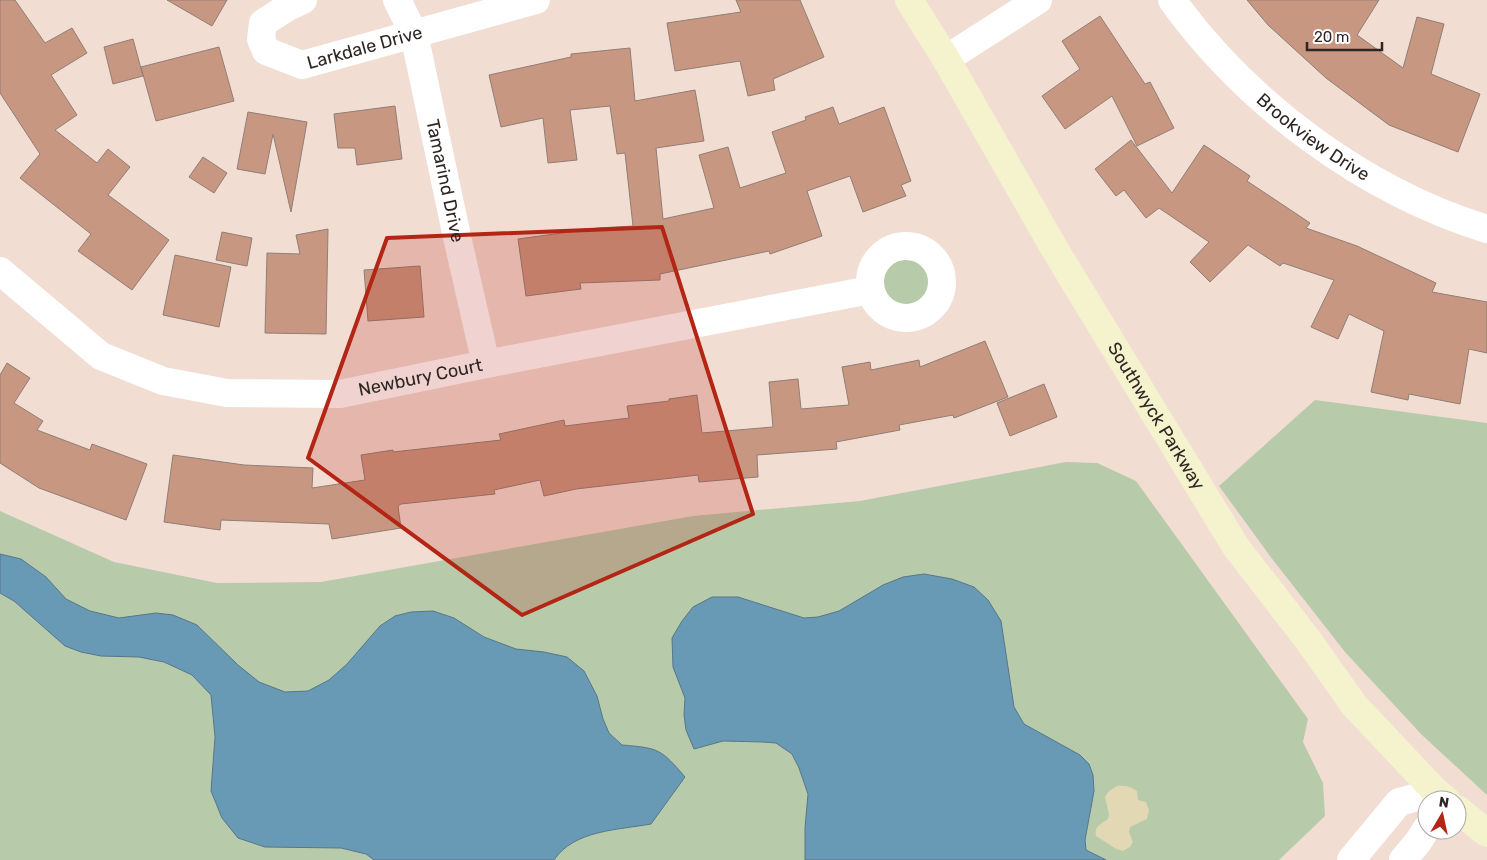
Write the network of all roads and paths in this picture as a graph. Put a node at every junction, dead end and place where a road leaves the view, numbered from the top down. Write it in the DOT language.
graph roads {
  1 [pos="303,0"];
  2 [pos="397,0"];
  3 [pos="536,0"];
  4 [pos="909,0"];
  5 [pos="1038,0"];
  6 [pos="1172,0"];
  7 [pos="414,34"];
  8 [pos="946,59"];
  9 [pos="1487,229"];
  10 [pos="0,271"];
  11 [pos="870,290"];
  12 [pos="486,364"];
  13 [pos="1433,790"];
  14 [pos="1417,800"];
  15 [pos="1467,817"];
  16 [pos="1487,833"];
  17 [pos="1419,840"];
  18 [pos="1352,860"];
  19 [pos="1403,860"];
  1 -- 7 [label="street, Larkdale Drive"];
  2 -- 7 [label="street, Tamarind Drive"];
  3 -- 7 [label="street, Larkdale Drive"];
  4 -- 8 [label="street, Southwyck Parkway"];
  5 -- 8 [label="street"];
  6 -- 9 [label="street, Brookview Drive"];
  7 -- 12 [label="street, Tamarind Drive"];
  8 -- 13 [label="street, Southwyck Parkway"];
  10 -- 12 [label="street, Newbury Court"];
  11 -- 12 [label="street, Newbury Court"];
  14 -- 18 [label="street"];
  15 -- 16 [label="street"];
  17 -- 19 [label="street"];
}
